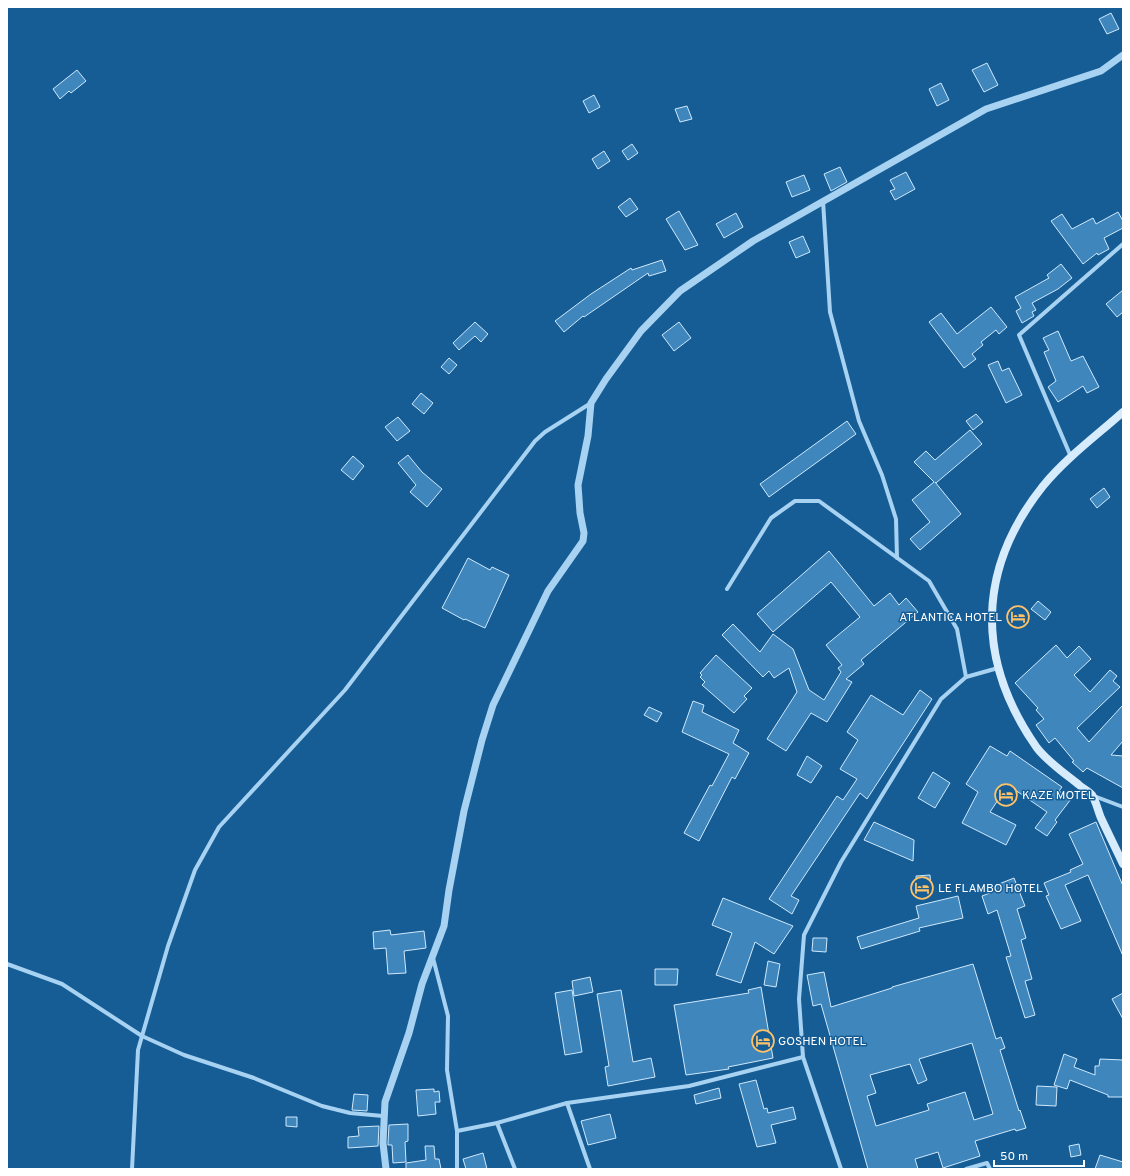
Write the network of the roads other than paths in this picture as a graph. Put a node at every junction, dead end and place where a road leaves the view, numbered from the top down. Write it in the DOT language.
graph roads {
  1 [pos="1123,56"];
  2 [pos="823,201"];
  3 [pos="1123,244"];
  4 [pos="591,403"];
  5 [pos="1123,412"];
  6 [pos="1071,457"];
  7 [pos="897,558"];
  8 [pos="727,589"];
  9 [pos="998,668"];
  10 [pos="966,677"];
  11 [pos="1092,796"];
  12 [pos="1123,807"];
  13 [pos="1123,864"];
  14 [pos="432,956"];
  15 [pos="7,964"];
  16 [pos="142,1036"];
  17 [pos="803,1057"];
  18 [pos="566,1102"];
  19 [pos="383,1116"];
  20 [pos="497,1123"];
  21 [pos="457,1131"];
  22 [pos="132,1169"];
  23 [pos="386,1169"];
  24 [pos="457,1169"];
  25 [pos="515,1169"];
  26 [pos="590,1169"];
  27 [pos="841,1169"];
  28 [pos="966,1169"];
  29 [pos="990,1169"];
  1 -- 2 [label="street"];
  2 -- 4 [label="street"];
  2 -- 7 [label="street"];
  3 -- 6 [label="street"];
  4 -- 14 [label="street"];
  4 -- 16 [label="street"];
  5 -- 6 [label="main road"];
  6 -- 9 [label="main road"];
  7 -- 8 [label="street"];
  7 -- 10 [label="street"];
  9 -- 10 [label="street"];
  9 -- 11 [label="main road"];
  10 -- 17 [label="street"];
  11 -- 12 [label="street"];
  11 -- 13 [label="main road"];
  14 -- 19 [label="street"];
  14 -- 21 [label="street"];
  15 -- 16 [label="street"];
  16 -- 19 [label="street"];
  16 -- 22 [label="street"];
  17 -- 18 [label="street"];
  17 -- 27 [label="street"];
  18 -- 20 [label="street"];
  18 -- 26 [label="street"];
  19 -- 23 [label="street"];
  20 -- 21 [label="street"];
  20 -- 25 [label="street"];
  21 -- 24 [label="street"];
  28 -- 29 [label="street"];
}
